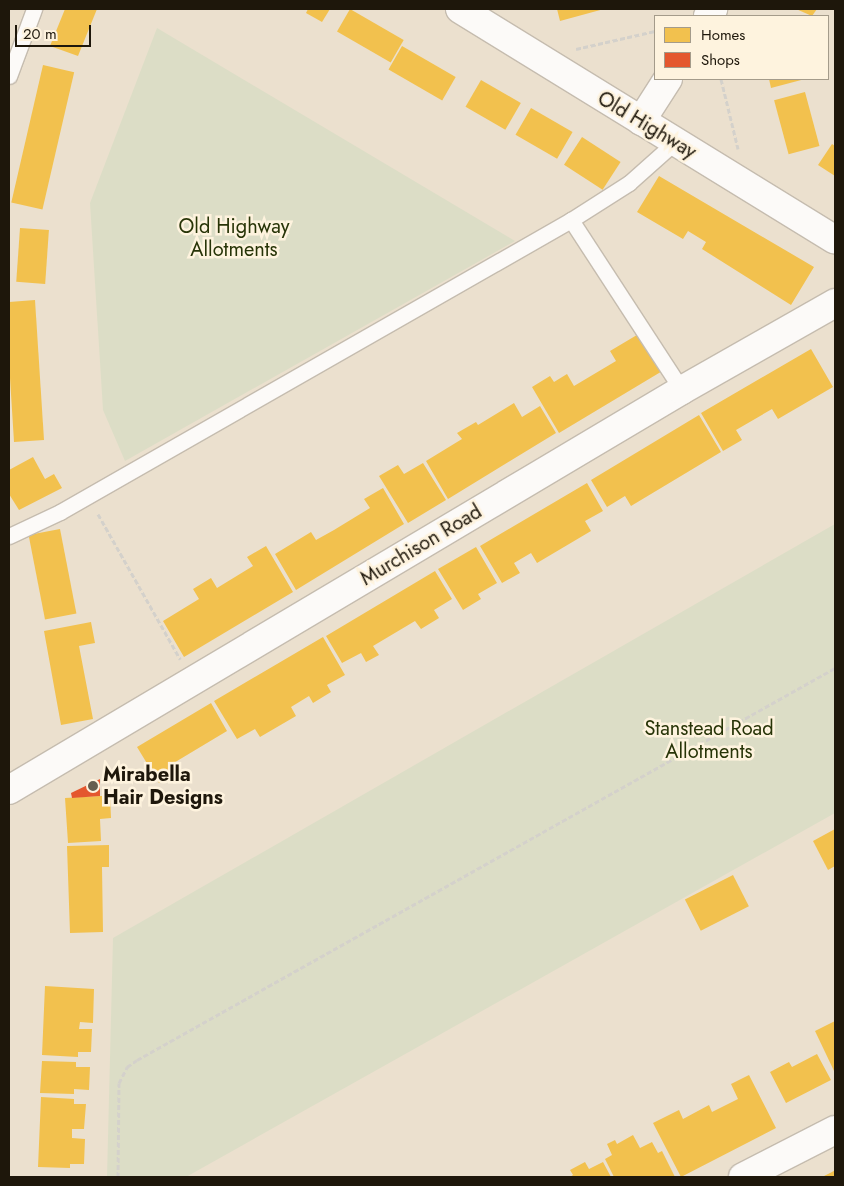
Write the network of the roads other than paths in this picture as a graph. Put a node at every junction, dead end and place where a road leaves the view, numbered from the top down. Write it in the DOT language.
graph roads {
  1 [pos="34,9"];
  2 [pos="460,9"];
  3 [pos="9,76"];
  4 [pos="667,80"];
  5 [pos="641,121"];
  6 [pos="675,142"];
  7 [pos="571,220"];
  8 [pos="835,240"];
  9 [pos="835,303"];
  10 [pos="682,390"];
  11 [pos="9,536"];
  12 [pos="9,790"];
  13 [pos="835,1130"];
  14 [pos="743,1177"];
  1 -- 3 [label="lane"];
  2 -- 5 [label="street, Old Highway"];
  4 -- 5 [label="street"];
  5 -- 6 [label="street, Old Highway"];
  6 -- 7 [label="lane"];
  6 -- 8 [label="street, Old Highway"];
  7 -- 10 [label="lane"];
  7 -- 11 [label="lane"];
  9 -- 10 [label="street, Murchison Road"];
  10 -- 12 [label="street, Murchison Road"];
  13 -- 14 [label="street"];
}
